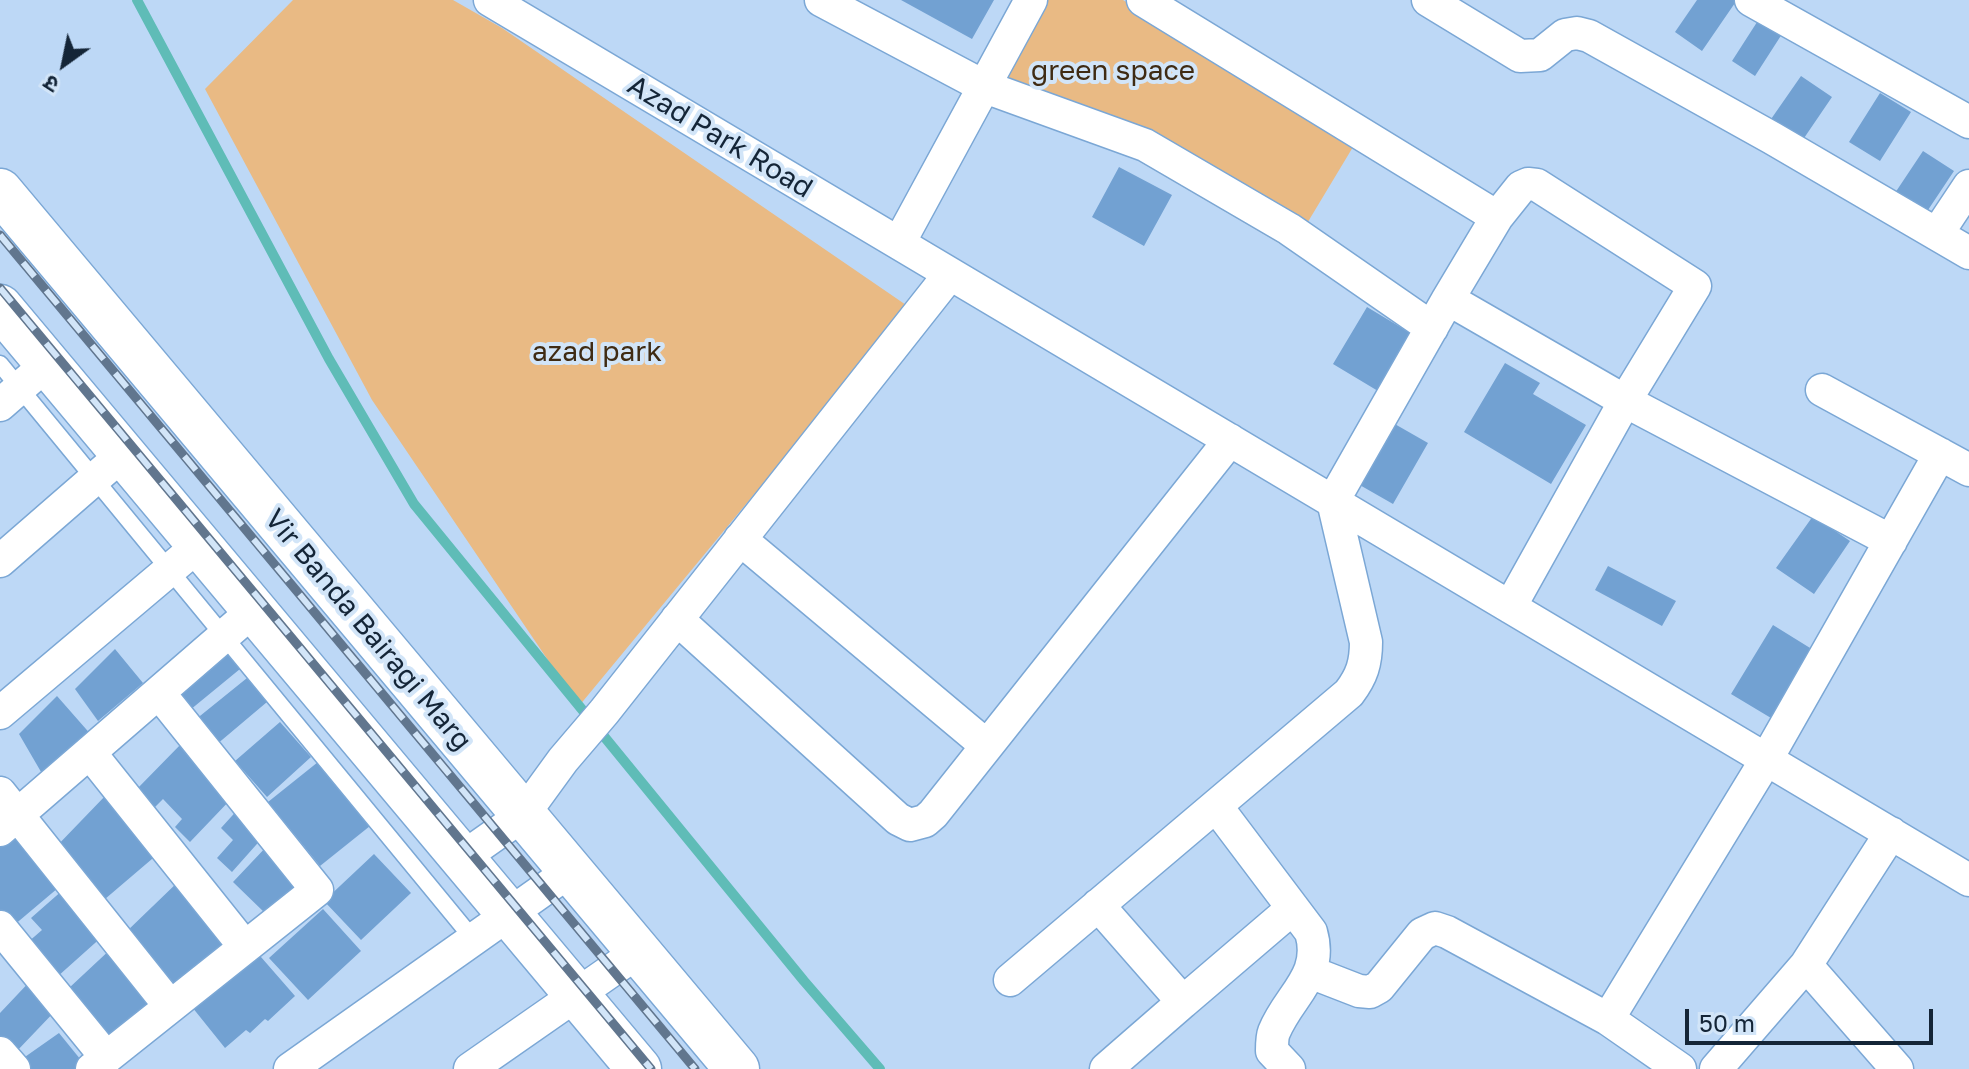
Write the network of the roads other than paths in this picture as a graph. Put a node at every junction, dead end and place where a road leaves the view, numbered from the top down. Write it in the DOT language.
graph roads {
  1 [pos="821,0"];
  2 [pos="1031,0"];
  3 [pos="1143,0"];
  4 [pos="1428,0"];
  5 [pos="1751,0"];
  6 [pos="511,5"];
  7 [pos="985,87"];
  8 [pos="1969,122"];
  9 [pos="1969,186"];
  10 [pos="0,191"];
  11 [pos="1497,217"];
  12 [pos="1937,234"];
  13 [pos="899,243"];
  14 [pos="1969,253"];
  15 [pos="950,274"];
  16 [pos="1448,299"];
  17 [pos="0,307"];
  18 [pos="1432,328"];
  19 [pos="17,380"];
  20 [pos="1822,390"];
  21 [pos="1625,401"];
  22 [pos="1230,440"];
  23 [pos="1940,454"];
  24 [pos="109,466"];
  25 [pos="1969,470"];
  26 [pos="1333,501"];
  27 [pos="740,539"];
  28 [pos="1891,541"];
  29 [pos="184,558"];
  30 [pos="0,561"];
  31 [pos="1510,607"];
  32 [pos="677,619"];
  33 [pos="239,623"];
  34 [pos="159,693"];
  35 [pos="0,713"];
  36 [pos="987,746"];
  37 [pos="90,753"];
  38 [pos="1766,760"];
  39 [pos="1216,806"];
  40 [pos="6,813"];
  41 [pos="523,815"];
  42 [pos="1891,833"];
  43 [pos="462,858"];
  44 [pos="570,871"];
  45 [pos="1969,880"];
  46 [pos="1098,905"];
  47 [pos="1293,908"];
  48 [pos="509,915"];
  49 [pos="0,927"];
  50 [pos="474,940"];
  51 [pos="245,947"];
  52 [pos="638,952"];
  53 [pos="1806,965"];
  54 [pos="1310,972"];
  55 [pos="1010,980"];
  56 [pos="577,996"];
  57 [pos="1183,1002"];
  58 [pos="170,1006"];
  59 [pos="1608,1019"];
  60 [pos="0,1053"];
  61 [pos="99,1063"];
  62 [pos="14,1069"];
  63 [pos="290,1069"];
  64 [pos="470,1069"];
  65 [pos="639,1069"];
  66 [pos="737,1069"];
  67 [pos="1106,1069"];
  68 [pos="1289,1069"];
  69 [pos="1680,1069"];
  70 [pos="1716,1069"];
  71 [pos="1897,1069"];
  1 -- 7 [label="street"];
  2 -- 7 [label="street"];
  3 -- 11 [label="street"];
  4 -- 12 [label="street"];
  5 -- 8 [label="street"];
  6 -- 13 [label="street, Azad Park Road"];
  7 -- 13 [label="street"];
  7 -- 18 [label="street"];
  9 -- 12 [label="street"];
  10 -- 41 [label="main road, Vir Banda Bairagi Marg"];
  11 -- 16 [label="street"];
  11 -- 21 [label="street"];
  12 -- 14 [label="street"];
  13 -- 15 [label="street, Azad Park Road"];
  15 -- 22 [label="street, Azad Park Road"];
  15 -- 27 [label="street"];
  16 -- 18 [label="street"];
  16 -- 21 [label="street"];
  17 -- 19 [label="main road"];
  18 -- 26 [label="street"];
  19 -- 24 [label="main road"];
  20 -- 23 [label="street"];
  21 -- 28 [label="street"];
  21 -- 31 [label="street"];
  22 -- 26 [label="street, Azad Park Road"];
  22 -- 36 [label="street"];
  23 -- 25 [label="street"];
  23 -- 28 [label="street"];
  24 -- 29 [label="main road"];
  24 -- 30 [label="street"];
  26 -- 31 [label="street, Azad Park Road"];
  26 -- 39 [label="street"];
  27 -- 32 [label="street"];
  27 -- 36 [label="street"];
  28 -- 38 [label="street"];
  29 -- 33 [label="main road"];
  29 -- 35 [label="street"];
  31 -- 38 [label="street, Azad Park Road"];
  32 -- 36 [label="street"];
  32 -- 41 [label="street"];
  33 -- 34 [label="street"];
  33 -- 43 [label="main road"];
  33 -- 50 [label="lane"];
  34 -- 37 [label="street"];
  34 -- 51 [label="street"];
  37 -- 40 [label="street"];
  37 -- 51 [label="street"];
  38 -- 42 [label="street, Azad Park Road"];
  38 -- 59 [label="street"];
  39 -- 46 [label="street"];
  39 -- 47 [label="street"];
  40 -- 58 [label="street"];
  41 -- 43 [label="street"];
  41 -- 44 [label="main road, Vir Banda Bairagi Marg"];
  42 -- 45 [label="street, Azad Park Road"];
  42 -- 53 [label="street"];
  43 -- 48 [label="main road"];
  44 -- 48 [label="street"];
  44 -- 52 [label="main road, Vir Banda Bairagi Marg"];
  46 -- 55 [label="street"];
  46 -- 57 [label="street"];
  47 -- 54 [label="street"];
  47 -- 57 [label="street"];
  48 -- 50 [label="street"];
  48 -- 56 [label="main road"];
  49 -- 61 [label="street"];
  50 -- 63 [label="street"];
  51 -- 58 [label="street"];
  52 -- 56 [label="street"];
  52 -- 66 [label="main road, Vir Banda Bairagi Marg"];
  53 -- 70 [label="street"];
  53 -- 71 [label="street"];
  54 -- 59 [label="street"];
  54 -- 68 [label="street"];
  56 -- 64 [label="street"];
  56 -- 65 [label="main road"];
  57 -- 67 [label="street"];
  58 -- 61 [label="street"];
  59 -- 69 [label="street"];
  60 -- 62 [label="street"];
}
